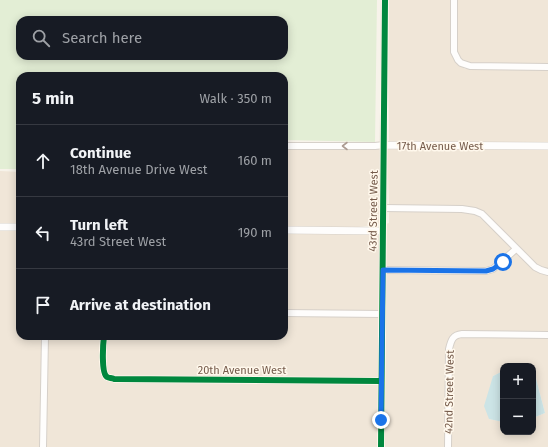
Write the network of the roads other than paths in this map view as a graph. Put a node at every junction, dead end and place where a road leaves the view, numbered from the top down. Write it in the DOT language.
graph roads {
  1 [pos="385,0"];
  2 [pos="454,0"];
  3 [pos="548,67"];
  4 [pos="384,145"];
  5 [pos="288,146"];
  6 [pos="548,146"];
  7 [pos="383,208"];
  8 [pos="0,227"];
  9 [pos="16,227"];
  10 [pos="288,230"];
  11 [pos="383,231"];
  12 [pos="516,249"];
  13 [pos="383,270"];
  14 [pos="548,272"];
  15 [pos="288,313"];
  16 [pos="382,314"];
  17 [pos="548,335"];
  18 [pos="44,340"];
  19 [pos="104,340"];
  20 [pos="381,381"];
  21 [pos="43,447"];
  22 [pos="381,447"];
  23 [pos="448,447"];
  1 -- 4 [label="street, 43rd Street West"];
  2 -- 3 [label="street"];
  4 -- 5 [label="street, 17th Avenue West, one-way"];
  4 -- 6 [label="street, 17th Avenue West"];
  4 -- 7 [label="street, 43rd Street West"];
  7 -- 11 [label="street, 43rd Street West"];
  7 -- 12 [label="street"];
  8 -- 9 [label="street"];
  10 -- 11 [label="street"];
  11 -- 13 [label="street, 43rd Street West"];
  12 -- 13 [label="street"];
  12 -- 14 [label="street"];
  13 -- 16 [label="street, 43rd Street West"];
  15 -- 16 [label="street"];
  16 -- 20 [label="street, 43rd Street West"];
  17 -- 23 [label="street, 42nd Street West"];
  18 -- 21 [label="street"];
  19 -- 20 [label="street, 20th Avenue West"];
  20 -- 22 [label="street, 43rd Street West"];
}
